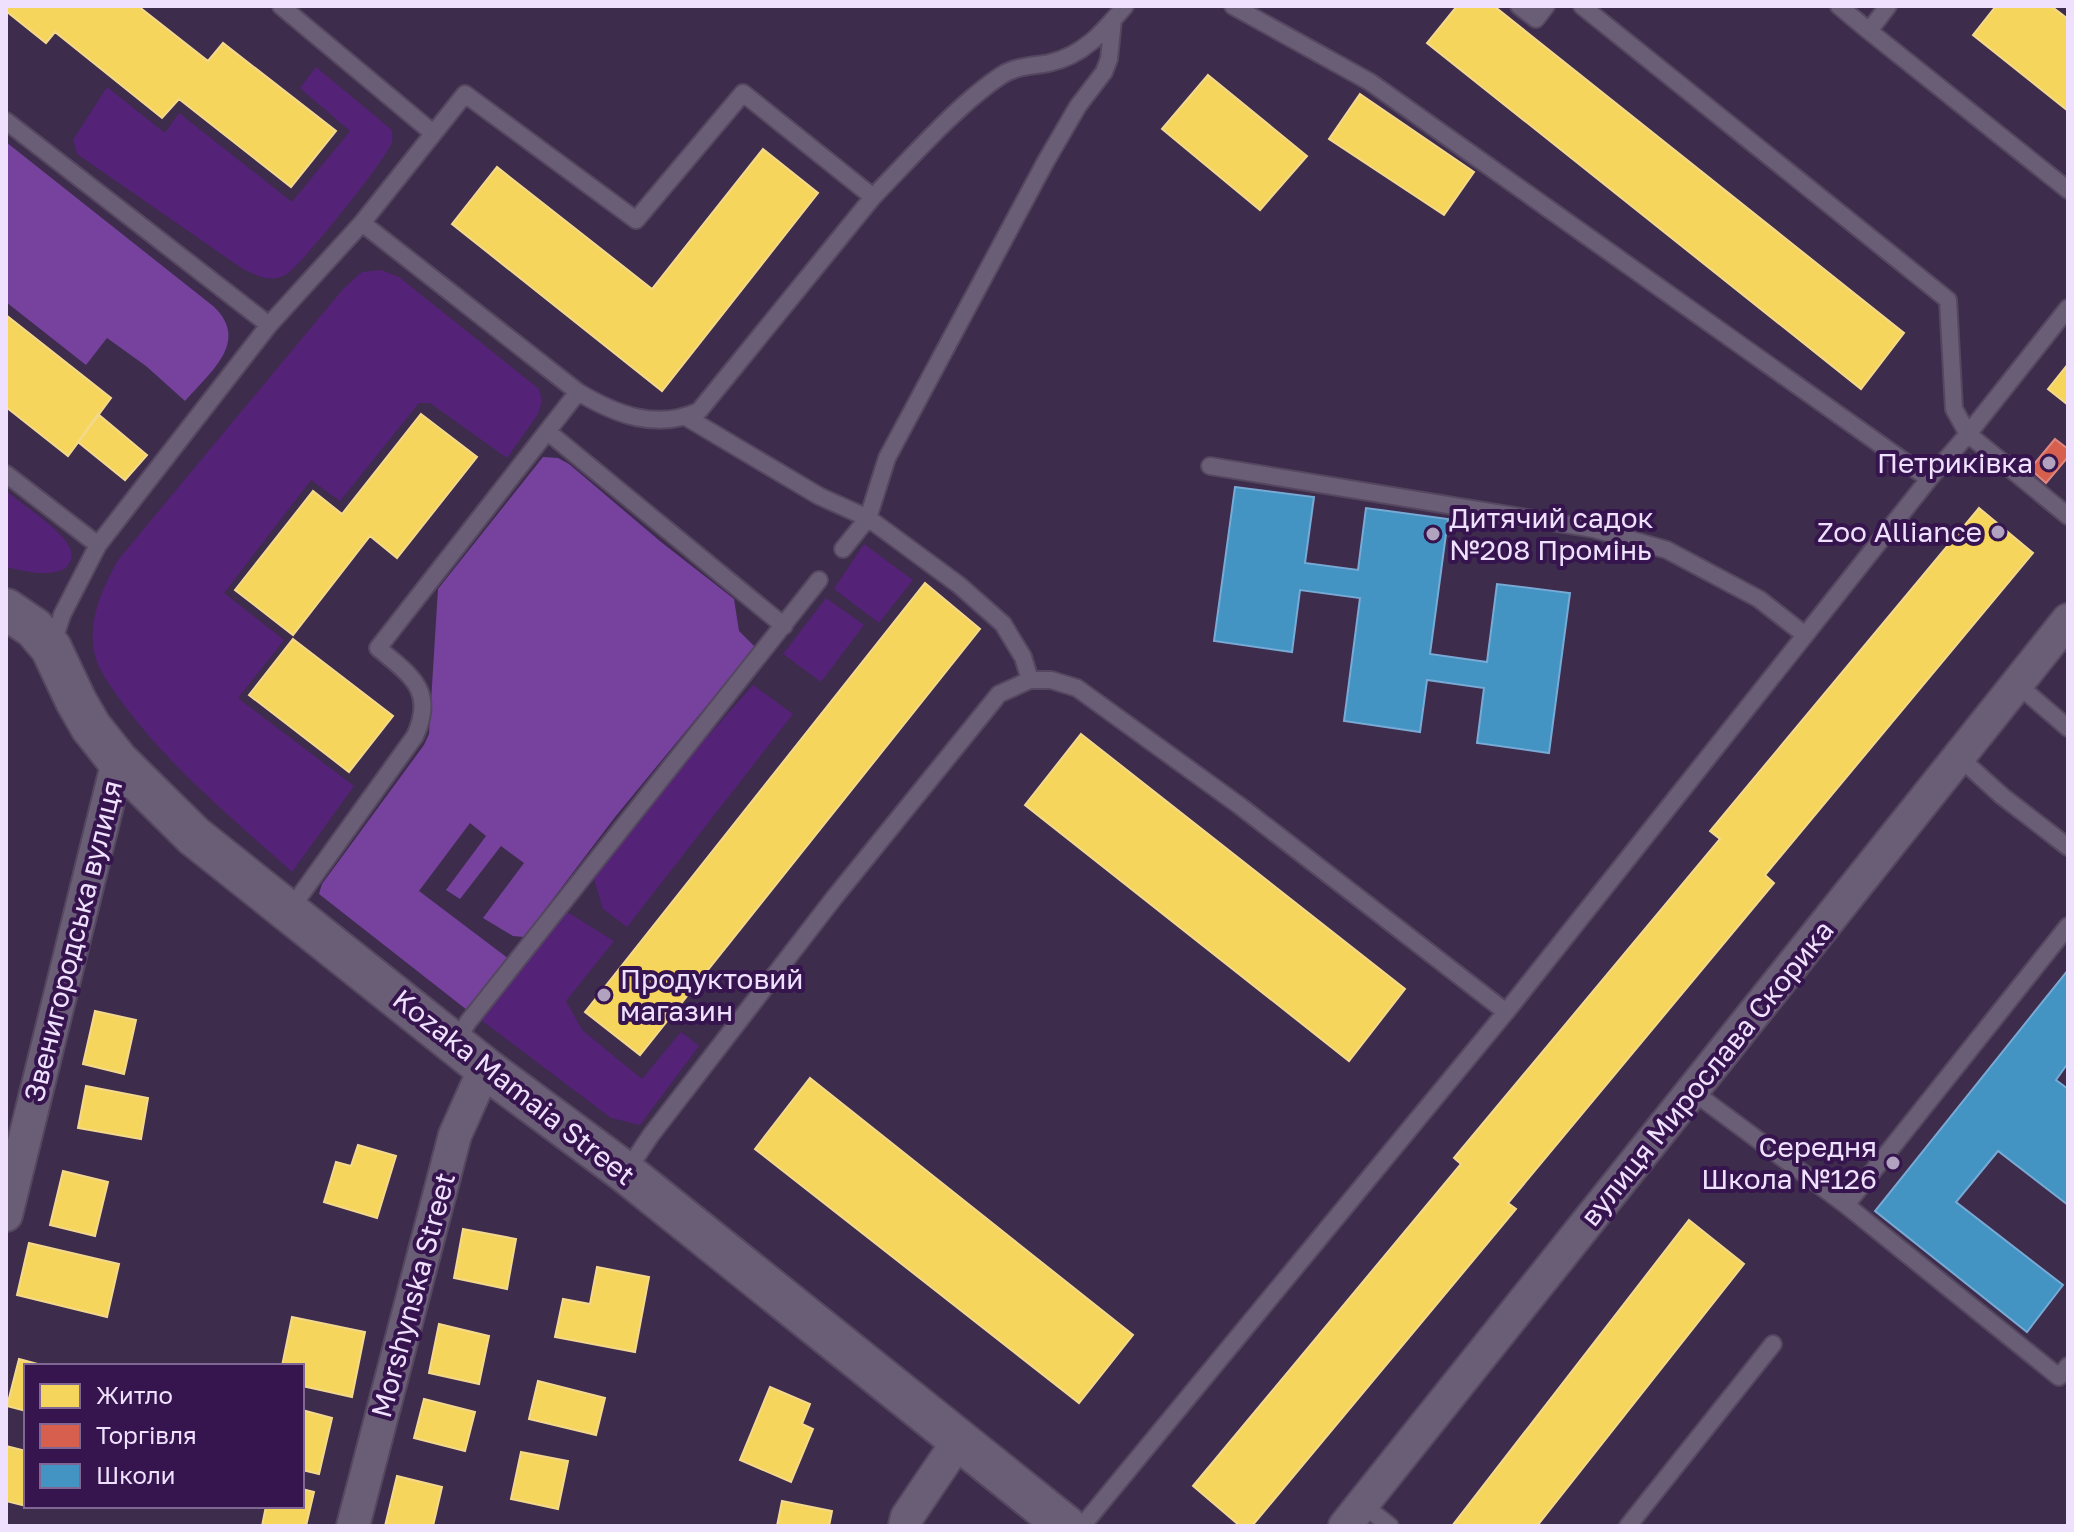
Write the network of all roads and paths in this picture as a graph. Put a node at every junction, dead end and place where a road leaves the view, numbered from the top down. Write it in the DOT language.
graph roads {
  1 [pos="281,6"];
  2 [pos="1125,6"];
  3 [pos="1233,6"];
  4 [pos="1519,6"];
  5 [pos="1546,6"];
  6 [pos="1582,6"];
  7 [pos="1839,6"];
  8 [pos="1888,6"];
  9 [pos="1113,20"];
  10 [pos="1869,31"];
  11 [pos="6,121"];
  12 [pos="433,133"];
  13 [pos="2068,190"];
  14 [pos="873,197"];
  15 [pos="362,223"];
  16 [pos="2068,308"];
  17 [pos="269,325"];
  18 [pos="578,392"];
  19 [pos="686,417"];
  20 [pos="548,432"];
  21 [pos="1968,434"];
  22 [pos="1210,466"];
  23 [pos="6,474"];
  24 [pos="1929,479"];
  25 [pos="2068,516"];
  26 [pos="868,518"];
  27 [pos="98,545"];
  28 [pos="843,549"];
  29 [pos="819,580"];
  30 [pos="6,609"];
  31 [pos="2068,620"];
  32 [pos="784,626"];
  33 [pos="1805,635"];
  34 [pos="51,648"];
  35 [pos="1030,680"];
  36 [pos="2017,684"];
  37 [pos="2068,728"];
  38 [pos="1959,757"];
  39 [pos="118,761"];
  40 [pos="2068,847"];
  41 [pos="288,912"];
  42 [pos="2068,926"];
  43 [pos="1506,1012"];
  44 [pos="470,1056"];
  45 [pos="1692,1091"];
  46 [pos="14,1146"];
  47 [pos="625,1172"];
  48 [pos="1846,1205"];
  49 [pos="6,1215"];
  50 [pos="1773,1344"];
  51 [pos="2068,1366"];
  52 [pos="959,1440"];
  53 [pos="1354,1515"];
  54 [pos="353,1526"];
  55 [pos="905,1526"];
  56 [pos="1066,1526"];
  57 [pos="1082,1526"];
  58 [pos="1390,1526"];
  59 [pos="1628,1526"];
  1 -- 12 [label="lane"];
  2 -- 9 [label="lane"];
  3 -- 24 [label="lane"];
  4 -- 5 [label="lane"];
  6 -- 21 [label="lane"];
  7 -- 10 [label="lane"];
  8 -- 10 [label="lane"];
  9 -- 14 [label="lane"];
  9 -- 26 [label="lane"];
  10 -- 13 [label="lane"];
  11 -- 17 [label="lane"];
  12 -- 14 [label="lane"];
  12 -- 15 [label="lane"];
  14 -- 19 [label="lane"];
  15 -- 17 [label="lane"];
  15 -- 18 [label="lane"];
  16 -- 21 [label="lane"];
  17 -- 27 [label="lane"];
  18 -- 19 [label="lane"];
  18 -- 20 [label="lane"];
  19 -- 26 [label="lane"];
  20 -- 32 [label="lane"];
  20 -- 41 [label="lane"];
  21 -- 24 [label="lane"];
  21 -- 25 [label="lane"];
  22 -- 33 [label="lane"];
  23 -- 27 [label="lane"];
  24 -- 33 [label="lane"];
  26 -- 28 [label="lane"];
  26 -- 35 [label="lane"];
  27 -- 34 [label="lane"];
  29 -- 32 [label="lane"];
  30 -- 34 [label="street, Kozaka Mamaia Street"];
  31 -- 36 [label="street, вулиця Мирослава Скорика"];
  32 -- 44 [label="lane"];
  33 -- 43 [label="lane"];
  34 -- 39 [label="street, Kozaka Mamaia Street"];
  35 -- 43 [label="lane"];
  35 -- 47 [label="lane"];
  36 -- 37 [label="lane"];
  36 -- 38 [label="street, вулиця Мирослава Скорика"];
  38 -- 40 [label="lane"];
  38 -- 45 [label="street, вулиця Мирослава Скорика"];
  39 -- 41 [label="street, Kozaka Mamaia Street"];
  39 -- 46 [label="street, Звенигородська вулиця"];
  41 -- 44 [label="street, Kozaka Mamaia Street"];
  42 -- 48 [label="lane"];
  43 -- 57 [label="lane"];
  44 -- 47 [label="street, Kozaka Mamaia Street"];
  44 -- 54 [label="street, Morshynska Street"];
  45 -- 48 [label="lane"];
  45 -- 53 [label="street, вулиця Мирослава Скорика"];
  46 -- 49 [label="street, Звенигородська вулиця"];
  47 -- 52 [label="street, Kozaka Mamaia Street"];
  48 -- 51 [label="lane"];
  50 -- 59 [label="lane"];
  52 -- 55 [label="street"];
  52 -- 56 [label="street, Kozaka Mamaia Street"];
  53 -- 58 [label="lane"];
}
